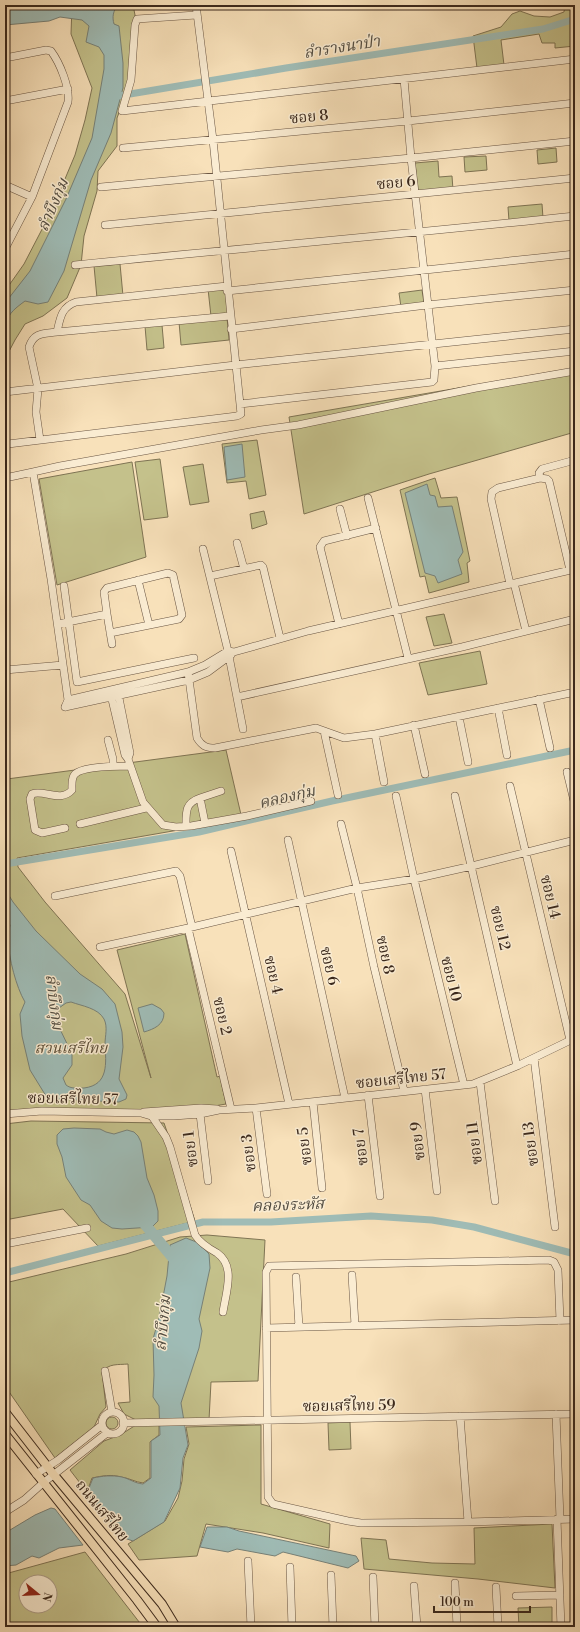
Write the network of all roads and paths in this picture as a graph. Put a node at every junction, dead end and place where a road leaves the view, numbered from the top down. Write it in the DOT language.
graph roads {
  1 [pos="196,5"];
  2 [pos="196,15"];
  3 [pos="5,58"];
  4 [pos="575,59"];
  5 [pos="404,78"];
  6 [pos="68,89"];
  7 [pos="5,101"];
  8 [pos="208,102"];
  9 [pos="575,103"];
  10 [pos="408,121"];
  11 [pos="213,140"];
  12 [pos="575,141"];
  13 [pos="123,148"];
  14 [pos="411,158"];
  15 [pos="216,176"];
  16 [pos="575,178"];
  17 [pos="5,185"];
  18 [pos="101,187"];
  19 [pos="415,194"];
  20 [pos="32,197"];
  21 [pos="220,213"];
  22 [pos="575,216"];
  23 [pos="105,225"];
  24 [pos="420,232"];
  25 [pos="5,249"];
  26 [pos="223,250"];
  27 [pos="575,254"];
  28 [pos="75,265"];
  29 [pos="424,271"];
  30 [pos="227,289"];
  31 [pos="575,290"];
  32 [pos="427,305"];
  33 [pos="230,316"];
  34 [pos="575,328"];
  35 [pos="231,329"];
  36 [pos="57,332"];
  37 [pos="431,344"];
  38 [pos="575,351"];
  39 [pos="235,365"];
  40 [pos="435,366"];
  41 [pos="575,371"];
  42 [pos="38,389"];
  43 [pos="5,392"];
  44 [pos="240,404"];
  45 [pos="40,440"];
  46 [pos="8,444"];
  47 [pos="575,460"];
  48 [pos="33,472"];
  49 [pos="5,478"];
  50 [pos="540,478"];
  51 [pos="368,498"];
  52 [pos="340,509"];
  53 [pos="376,528"];
  54 [pos="347,536"];
  55 [pos="237,542"];
  56 [pos="203,549"];
  57 [pos="244,569"];
  58 [pos="572,569"];
  59 [pos="210,576"];
  60 [pos="138,580"];
  61 [pos="512,584"];
  62 [pos="64,586"];
  63 [pos="396,610"];
  64 [pos="107,614"];
  65 [pos="575,619"];
  66 [pos="68,621"];
  67 [pos="58,624"];
  68 [pos="339,624"];
  69 [pos="149,625"];
  70 [pos="526,631"];
  71 [pos="110,634"];
  72 [pos="280,638"];
  73 [pos="112,644"];
  74 [pos="230,653"];
  75 [pos="194,658"];
  76 [pos="408,658"];
  77 [pos="63,664"];
  78 [pos="5,670"];
  79 [pos="188,672"];
  80 [pos="111,676"];
  81 [pos="189,680"];
  82 [pos="143,687"];
  83 [pos="575,692"];
  84 [pos="114,693"];
  85 [pos="237,697"];
  86 [pos="540,699"];
  87 [pos="498,708"];
  88 [pos="459,716"];
  89 [pos="414,725"];
  90 [pos="243,729"];
  91 [pos="324,731"];
  92 [pos="375,734"];
  93 [pos="108,740"];
  94 [pos="550,748"];
  95 [pos="507,755"];
  96 [pos="468,762"];
  97 [pos="113,766"];
  98 [pos="130,766"];
  99 [pos="567,772"];
  100 [pos="425,774"];
  101 [pos="384,782"];
  102 [pos="510,786"];
  103 [pos="221,791"];
  104 [pos="338,796"];
  105 [pos="396,796"];
  106 [pos="455,796"];
  107 [pos="200,798"];
  108 [pos="311,801"];
  109 [pos="575,805"];
  110 [pos="146,808"];
  111 [pos="205,823"];
  112 [pos="80,824"];
  113 [pos="341,824"];
  114 [pos="186,826"];
  115 [pos="65,828"];
  116 [pos="288,840"];
  117 [pos="575,840"];
  118 [pos="231,851"];
  119 [pos="526,853"];
  120 [pos="472,866"];
  121 [pos="414,879"];
  122 [pos="357,888"];
  123 [pos="55,896"];
  124 [pos="301,901"];
  125 [pos="246,913"];
  126 [pos="190,928"];
  127 [pos="100,947"];
  128 [pos="573,1039"];
  129 [pos="534,1058"];
  130 [pos="517,1066"];
  131 [pos="480,1082"];
  132 [pos="464,1085"];
  133 [pos="425,1089"];
  134 [pos="404,1091"];
  135 [pos="368,1095"];
  136 [pos="345,1098"];
  137 [pos="313,1102"];
  138 [pos="289,1104"];
  139 [pos="256,1108"];
  140 [pos="231,1109"];
  141 [pos="220,1110"];
  142 [pos="150,1113"];
  143 [pos="5,1114"];
  144 [pos="200,1114"];
  145 [pos="208,1181"];
  146 [pos="322,1188"];
  147 [pos="437,1191"];
  148 [pos="267,1194"];
  149 [pos="380,1196"];
  150 [pos="494,1201"];
  151 [pos="554,1227"];
  152 [pos="87,1228"];
  153 [pos="5,1244"];
  154 [pos="352,1275"];
  155 [pos="296,1277"];
  156 [pos="223,1312"];
  157 [pos="575,1320"];
  158 [pos="560,1321"];
  159 [pos="355,1325"];
  160 [pos="299,1327"];
  161 [pos="266,1328"];
  162 [pos="105,1371"];
  163 [pos="5,1412"];
  164 [pos="112,1412"];
  165 [pos="556,1414"];
  166 [pos="575,1414"];
  167 [pos="460,1416"];
  168 [pos="267,1421"];
  169 [pos="123,1423"];
  170 [pos="102,1425"];
  171 [pos="108,1433"];
  172 [pos="5,1434"];
  173 [pos="48,1467"];
  174 [pos="36,1474"];
  175 [pos="54,1475"];
  176 [pos="43,1483"];
  177 [pos="5,1512"];
  178 [pos="559,1519"];
  179 [pos="575,1519"];
  180 [pos="468,1522"];
  181 [pos="248,1561"];
  182 [pos="290,1567"];
  183 [pos="331,1576"];
  184 [pos="373,1577"];
  185 [pos="456,1583"];
  186 [pos="414,1586"];
  187 [pos="496,1587"];
  188 [pos="560,1595"];
  189 [pos="516,1596"];
  190 [pos="157,1627"];
  191 [pos="176,1627"];
  192 [pos="250,1627"];
  193 [pos="292,1627"];
  194 [pos="333,1627"];
  195 [pos="375,1627"];
  196 [pos="417,1627"];
  197 [pos="457,1627"];
  198 [pos="498,1627"];
  199 [pos="561,1627"];
  1 -- 2 [label="street"];
  2 -- 8 [label="street"];
  2 -- 8 [label="street"];
  3 -- 6 [label="street"];
  4 -- 5 [label="street"];
  5 -- 8 [label="street"];
  5 -- 10 [label="street"];
  6 -- 7 [label="street"];
  6 -- 20 [label="street"];
  8 -- 11 [label="street"];
  9 -- 10 [label="street, ซอย 8"];
  10 -- 11 [label="street, ซอย 8"];
  10 -- 14 [label="street"];
  11 -- 13 [label="street, ซอย 8"];
  11 -- 15 [label="street"];
  12 -- 14 [label="street"];
  14 -- 15 [label="street"];
  14 -- 19 [label="street"];
  15 -- 18 [label="street"];
  15 -- 21 [label="street"];
  16 -- 19 [label="street, ซอย 6"];
  17 -- 20 [label="street"];
  19 -- 21 [label="street, ซอย 6"];
  19 -- 24 [label="street"];
  20 -- 25 [label="street"];
  21 -- 23 [label="street, ซอย 6"];
  21 -- 26 [label="street"];
  22 -- 24 [label="street"];
  24 -- 26 [label="street"];
  24 -- 29 [label="street"];
  26 -- 28 [label="street"];
  26 -- 30 [label="street"];
  27 -- 29 [label="street"];
  29 -- 30 [label="street"];
  29 -- 32 [label="street"];
  30 -- 33 [label="street"];
  30 -- 36 [label="street"];
  31 -- 32 [label="street"];
  32 -- 35 [label="street"];
  32 -- 37 [label="street"];
  33 -- 35 [label="street"];
  33 -- 36 [label="street"];
  34 -- 37 [label="street"];
  35 -- 39 [label="street"];
  36 -- 42 [label="street"];
  37 -- 39 [label="street"];
  37 -- 40 [label="street"];
  38 -- 40 [label="street"];
  39 -- 42 [label="street"];
  39 -- 44 [label="street"];
  40 -- 44 [label="street"];
  41 -- 48 [label="street"];
  42 -- 43 [label="street"];
  42 -- 45 [label="street"];
  44 -- 45 [label="street"];
  45 -- 46 [label="street"];
  47 -- 50 [label="street"];
  48 -- 49 [label="street"];
  48 -- 67 [label="street"];
  50 -- 58 [label="street"];
  50 -- 61 [label="street"];
  51 -- 53 [label="street"];
  52 -- 54 [label="street"];
  53 -- 54 [label="street"];
  53 -- 63 [label="street"];
  54 -- 68 [label="street"];
  55 -- 57 [label="street"];
  56 -- 59 [label="street"];
  57 -- 59 [label="street"];
  57 -- 72 [label="street"];
  58 -- 61 [label="street"];
  59 -- 74 [label="street"];
  60 -- 64 [label="street"];
  60 -- 69 [label="street"];
  60 -- 69 [label="street"];
  61 -- 63 [label="street"];
  61 -- 70 [label="street"];
  62 -- 66 [label="street"];
  63 -- 68 [label="street"];
  63 -- 76 [label="street"];
  64 -- 66 [label="street"];
  64 -- 71 [label="street"];
  65 -- 70 [label="street"];
  66 -- 67 [label="street"];
  66 -- 80 [label="street"];
  67 -- 77 [label="street"];
  68 -- 72 [label="street"];
  69 -- 71 [label="street"];
  70 -- 76 [label="street"];
  71 -- 73 [label="street"];
  72 -- 74 [label="street"];
  74 -- 79 [label="street"];
  74 -- 81 [label="street"];
  74 -- 85 [label="street"];
  75 -- 80 [label="street"];
  76 -- 85 [label="street"];
  77 -- 78 [label="street"];
  77 -- 84 [label="street"];
  79 -- 81 [label="street"];
  79 -- 82 [label="street"];
  80 -- 84 [label="street"];
  81 -- 82 [label="street"];
  81 -- 91 [label="street"];
  82 -- 84 [label="street"];
  83 -- 86 [label="street"];
  84 -- 98 [label="street"];
  85 -- 90 [label="street"];
  86 -- 87 [label="street"];
  86 -- 94 [label="street"];
  87 -- 88 [label="street"];
  87 -- 95 [label="street"];
  88 -- 89 [label="street"];
  88 -- 96 [label="street"];
  89 -- 92 [label="street"];
  89 -- 100 [label="street"];
  91 -- 92 [label="street"];
  91 -- 104 [label="street"];
  92 -- 101 [label="street"];
  93 -- 97 [label="street"];
  97 -- 98 [label="street"];
  97 -- 115 [label="street"];
  98 -- 110 [label="street"];
  99 -- 109 [label="street"];
  102 -- 119 [label="street, ซอย 14"];
  103 -- 107 [label="street"];
  105 -- 121 [label="street, ซอย 10"];
  106 -- 120 [label="street, ซอย 12"];
  107 -- 111 [label="street"];
  107 -- 114 [label="street"];
  108 -- 111 [label="street"];
  110 -- 112 [label="street"];
  110 -- 114 [label="street"];
  111 -- 114 [label="street"];
  113 -- 122 [label="street, ซอย 8"];
  116 -- 124 [label="street, ซอย 6"];
  117 -- 119 [label="street"];
  118 -- 125 [label="street, ซอย 4"];
  119 -- 120 [label="street"];
  119 -- 128 [label="street, ซอย 14"];
  120 -- 121 [label="street"];
  120 -- 130 [label="street, ซอย 12"];
  121 -- 122 [label="street"];
  121 -- 132 [label="street, ซอย 10"];
  122 -- 124 [label="street"];
  122 -- 134 [label="street, ซอย 8"];
  123 -- 126 [label="street, ซอย 2"];
  124 -- 125 [label="street"];
  124 -- 136 [label="street, ซอย 6"];
  125 -- 126 [label="street"];
  125 -- 138 [label="street, ซอย 4"];
  126 -- 127 [label="street"];
  126 -- 140 [label="street, ซอย 2"];
  128 -- 129 [label="street, ซอยเสรีไทย 57"];
  129 -- 130 [label="street, ซอยเสรีไทย 57"];
  129 -- 151 [label="street, ซอย 13"];
  130 -- 131 [label="street, ซอยเสรีไทย 57"];
  131 -- 132 [label="street, ซอยเสรีไทย 57"];
  131 -- 150 [label="street, ซอย 11"];
  132 -- 133 [label="street, ซอยเสรีไทย 57"];
  133 -- 134 [label="street, ซอยเสรีไทย 57"];
  133 -- 147 [label="street, ซอย 9"];
  134 -- 135 [label="street, ซอยเสรีไทย 57"];
  135 -- 136 [label="street, ซอยเสรีไทย 57"];
  135 -- 149 [label="street, ซอย 7"];
  136 -- 137 [label="street, ซอยเสรีไทย 57"];
  137 -- 138 [label="street, ซอยเสรีไทย 57"];
  137 -- 146 [label="street, ซอย 5"];
  138 -- 139 [label="street, ซอยเสรีไทย 57"];
  139 -- 140 [label="street, ซอยเสรีไทย 57"];
  139 -- 148 [label="street, ซอย 3"];
  140 -- 141 [label="street, ซอยเสรีไทย 57"];
  141 -- 142 [label="street, ซอยเสรีไทย 57"];
  141 -- 144 [label="street, ซอยเสรีไทย 57"];
  142 -- 143 [label="street, ซอยเสรีไทย 57"];
  142 -- 144 [label="street, ซอยเสรีไทย 57"];
  142 -- 156 [label="street"];
  144 -- 145 [label="street, ซอย 1"];
  152 -- 153 [label="street"];
  154 -- 159 [label="street"];
  155 -- 160 [label="street"];
  157 -- 158 [label="street"];
  158 -- 159 [label="street"];
  158 -- 161 [label="street"];
  159 -- 160 [label="street"];
  160 -- 161 [label="street"];
  161 -- 168 [label="street"];
  162 -- 164 [label="street"];
  163 -- 173 [label="main road, ถนนเสรีไทย"];
  164 -- 169 [label="street"];
  164 -- 170 [label="street"];
  165 -- 166 [label="street, ซอยเสรีไทย 59"];
  165 -- 167 [label="street, ซอยเสรีไทย 59"];
  165 -- 178 [label="street"];
  167 -- 168 [label="street, ซอยเสรีไทย 59"];
  167 -- 180 [label="street"];
  168 -- 169 [label="street, ซอยเสรีไทย 59"];
  168 -- 180 [label="street"];
  169 -- 171 [label="street"];
  170 -- 171 [label="street"];
  170 -- 173 [label="street"];
  171 -- 175 [label="street"];
  172 -- 174 [label="main road, ถนนเสรีไทย"];
  173 -- 174 [label="street"];
  173 -- 175 [label="main road, ถนนเสรีไทย"];
  174 -- 176 [label="main road, ถนนเสรีไทย"];
  175 -- 176 [label="street"];
  175 -- 191 [label="main road, ถนนเสรีไทย"];
  176 -- 177 [label="street"];
  176 -- 190 [label="main road, ถนนเสรีไทย"];
  178 -- 179 [label="street"];
  178 -- 180 [label="street"];
  178 -- 188 [label="street"];
  181 -- 192 [label="street"];
  182 -- 193 [label="street"];
  183 -- 194 [label="street"];
  184 -- 195 [label="street"];
  185 -- 197 [label="street"];
  186 -- 196 [label="street"];
  187 -- 198 [label="street"];
  188 -- 189 [label="street"];
  188 -- 199 [label="street"];
}
